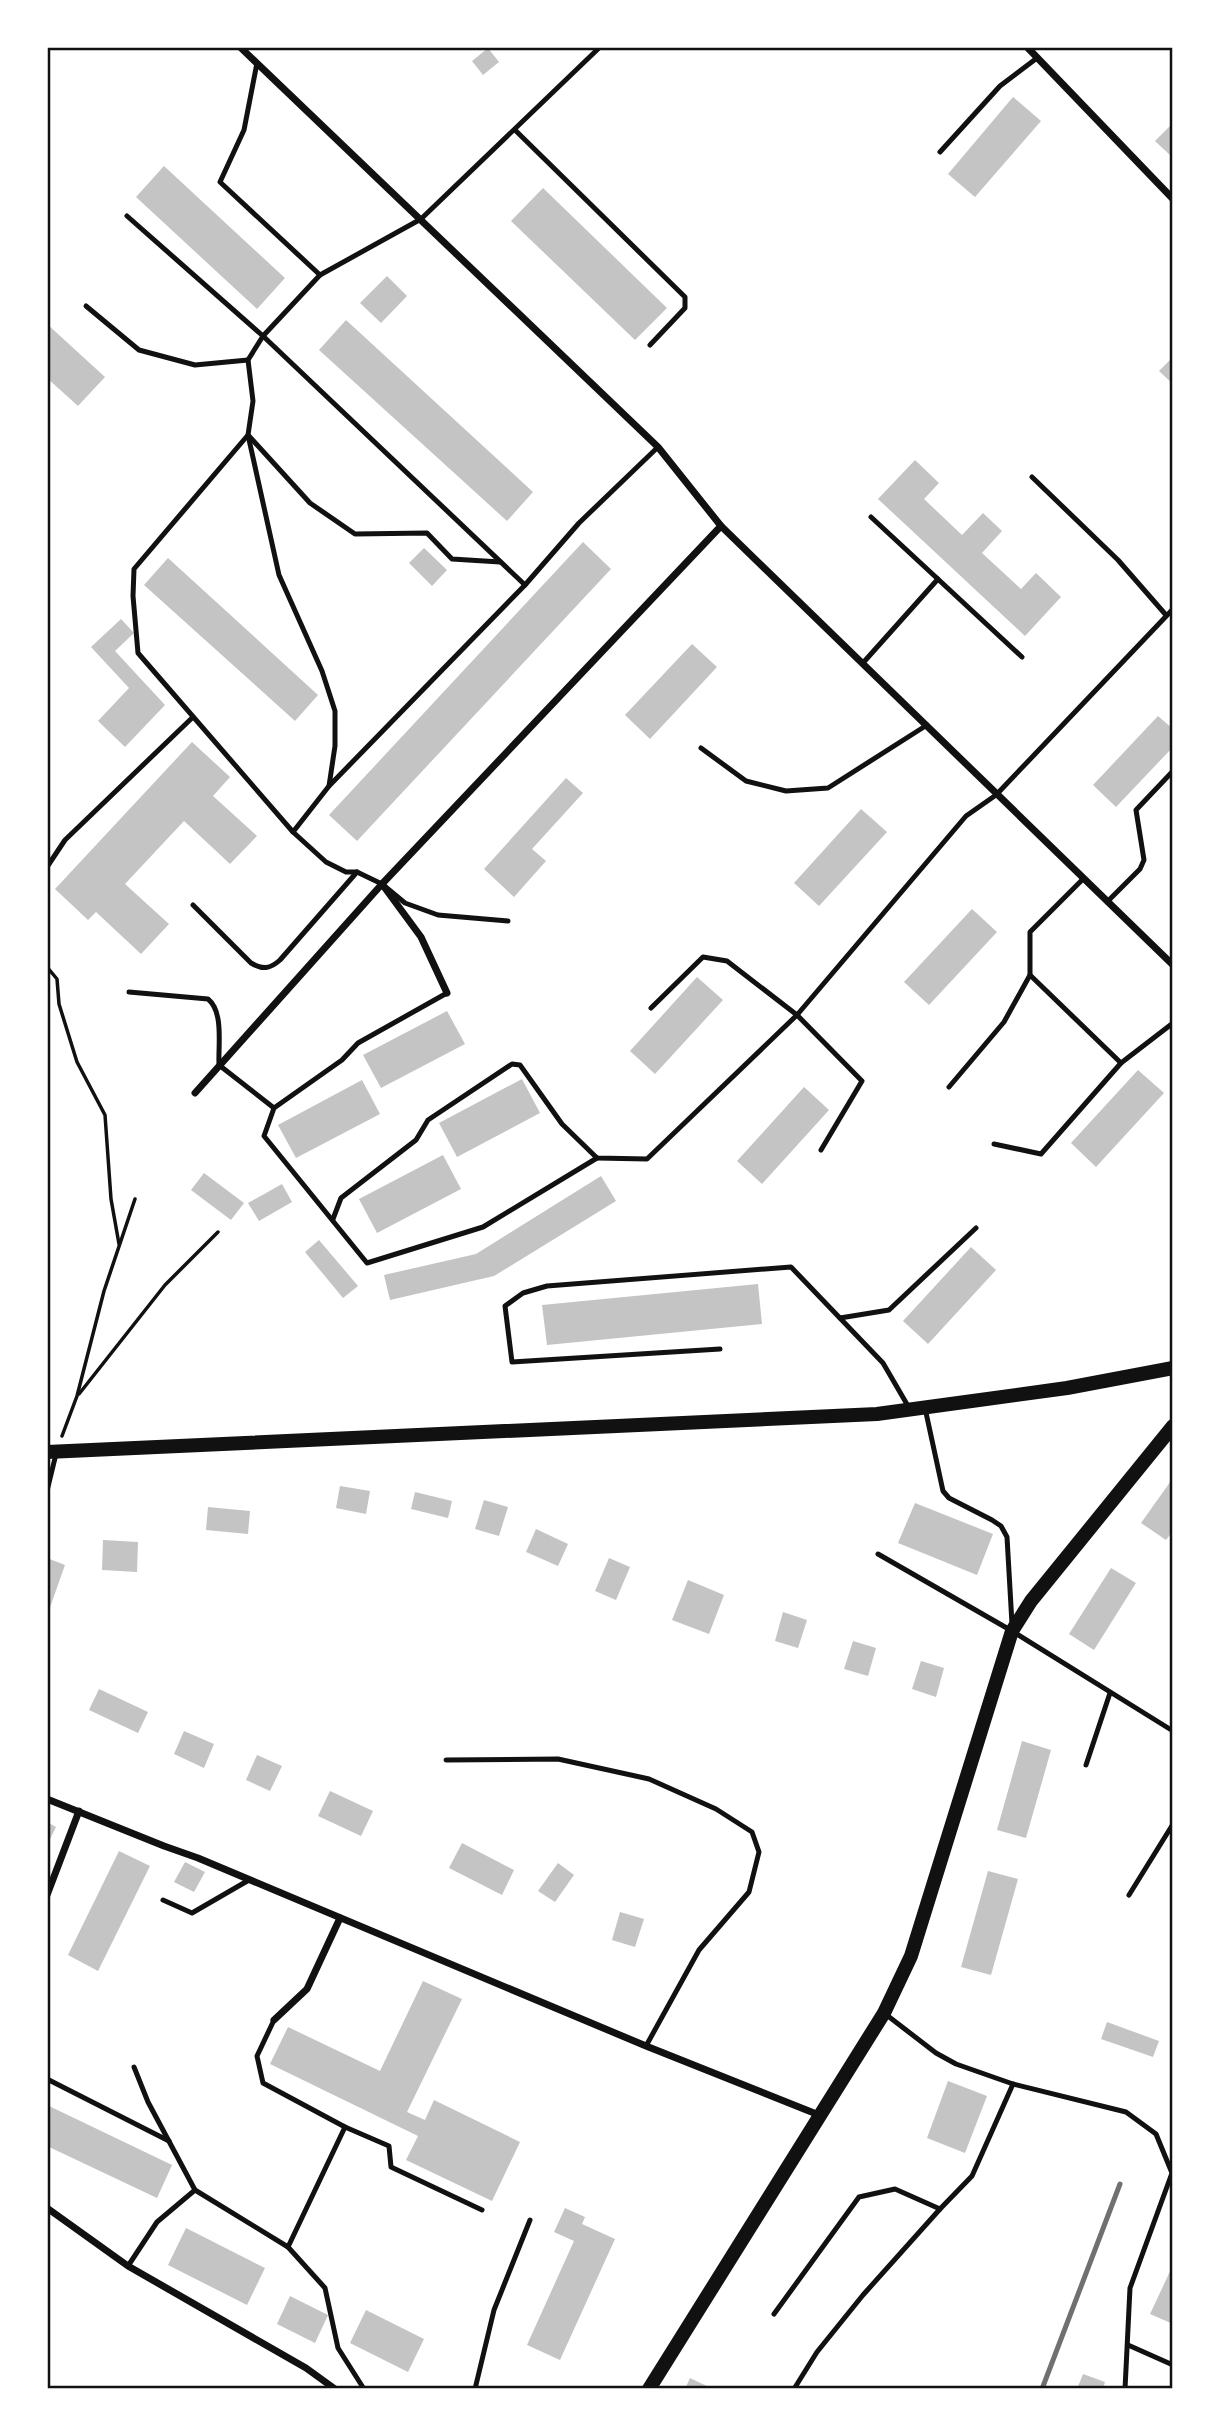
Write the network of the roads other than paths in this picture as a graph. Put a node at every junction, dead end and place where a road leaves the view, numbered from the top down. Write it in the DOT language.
graph roads {
  1 [pos="240,47"];
  2 [pos="600,47"];
  3 [pos="1027,47"];
  4 [pos="1037,58"];
  5 [pos="257,63"];
  6 [pos="515,130"];
  7 [pos="940,152"];
  8 [pos="1173,199"];
  9 [pos="127,216"];
  10 [pos="421,219"];
  11 [pos="320,275"];
  12 [pos="86,306"];
  13 [pos="263,336"];
  14 [pos="650,345"];
  15 [pos="248,360"];
  16 [pos="248,435"];
  17 [pos="658,447"];
  18 [pos="1032,477"];
  19 [pos="871,517"];
  20 [pos="721,526"];
  21 [pos="500,562"];
  22 [pos="938,579"];
  23 [pos="525,584"];
  24 [pos="1173,609"];
  25 [pos="1166,615"];
  26 [pos="1022,657"];
  27 [pos="862,664"];
  28 [pos="193,718"];
  29 [pos="927,725"];
  30 [pos="701,748"];
  31 [pos="1173,771"];
  32 [pos="328,786"];
  33 [pos="996,795"];
  34 [pos="293,832"];
  35 [pos="47,867"];
  36 [pos="357,872"];
  37 [pos="1083,879"];
  38 [pos="382,884"];
  39 [pos="1107,902"];
  40 [pos="193,905"];
  41 [pos="508,921"];
  42 [pos="1173,965"];
  43 [pos="1030,975"];
  44 [pos="129,992"];
  45 [pos="447,993"];
  46 [pos="651,1008"];
  47 [pos="797,1015"];
  48 [pos="1173,1023"];
  49 [pos="1121,1063"];
  50 [pos="219,1065"];
  51 [pos="949,1087"];
  52 [pos="195,1093"];
  53 [pos="274,1108"];
  54 [pos="994,1143"];
  55 [pos="821,1150"];
  56 [pos="597,1158"];
  57 [pos="333,1219"];
  58 [pos="976,1228"];
  59 [pos="840,1318"];
  60 [pos="720,1349"];
  61 [pos="1173,1368"];
  62 [pos="917,1408"];
  63 [pos="1173,1426"];
  64 [pos="52,1452"];
  65 [pos="47,1491"];
  66 [pos="878,1554"];
  67 [pos="1012,1631"];
  68 [pos="1110,1693"];
  69 [pos="1173,1731"];
  70 [pos="446,1760"];
  71 [pos="1086,1765"];
  72 [pos="47,1799"];
  73 [pos="79,1811"];
  74 [pos="1173,1824"];
  75 [pos="249,1880"];
  76 [pos="47,1895"];
  77 [pos="1129,1895"];
  78 [pos="163,1900"];
  79 [pos="340,1918"];
  80 [pos="884,2013"];
  81 [pos="274,2020"];
  82 [pos="646,2046"];
  83 [pos="134,2067"];
  84 [pos="47,2079"];
  85 [pos="1013,2084"];
  86 [pos="819,2115"];
  87 [pos="345,2127"];
  88 [pos="171,2141"];
  89 [pos="195,2190"];
  90 [pos="47,2207"];
  91 [pos="940,2209"];
  92 [pos="482,2210"];
  93 [pos="530,2220"];
  94 [pos="288,2246"];
  95 [pos="128,2266"];
  96 [pos="774,2314"];
  97 [pos="1128,2345"];
  98 [pos="1173,2365"];
  99 [pos="335,2389"];
  100 [pos="364,2389"];
  101 [pos="475,2389"];
  102 [pos="649,2389"];
  103 [pos="794,2389"];
  104 [pos="1125,2389"];
  1 -- 5 [label="street"];
  2 -- 6 [label="lane"];
  3 -- 4 [label="street"];
  4 -- 7 [label="lane"];
  4 -- 8 [label="street"];
  5 -- 10 [label="street"];
  5 -- 11 [label="lane"];
  6 -- 10 [label="lane"];
  6 -- 14 [label="lane"];
  9 -- 13 [label="lane"];
  10 -- 11 [label="lane"];
  10 -- 17 [label="street"];
  11 -- 13 [label="lane"];
  12 -- 15 [label="lane"];
  13 -- 15 [label="lane"];
  13 -- 21 [label="lane"];
  15 -- 16 [label="lane"];
  16 -- 21 [label="lane"];
  16 -- 28 [label="lane"];
  16 -- 32 [label="lane"];
  17 -- 20 [label="street"];
  17 -- 23 [label="lane"];
  18 -- 25 [label="lane"];
  19 -- 22 [label="lane"];
  20 -- 27 [label="street"];
  20 -- 38 [label="street"];
  21 -- 23 [label="lane"];
  22 -- 26 [label="lane"];
  22 -- 27 [label="lane"];
  23 -- 32 [label="lane"];
  24 -- 25 [label="lane"];
  25 -- 33 [label="lane"];
  27 -- 29 [label="street"];
  28 -- 34 [label="lane"];
  28 -- 35 [label="lane"];
  29 -- 30 [label="lane"];
  29 -- 33 [label="street"];
  31 -- 39 [label="lane"];
  32 -- 34 [label="lane"];
  33 -- 37 [label="street"];
  33 -- 47 [label="lane"];
  34 -- 36 [label="lane"];
  36 -- 38 [label="lane"];
  36 -- 40 [label="lane"];
  37 -- 39 [label="street"];
  37 -- 43 [label="lane"];
  38 -- 41 [label="lane"];
  38 -- 45 [label="street"];
  38 -- 50 [label="street"];
  39 -- 42 [label="street"];
  43 -- 49 [label="lane"];
  43 -- 51 [label="lane"];
  44 -- 50 [label="lane"];
  45 -- 53 [label="lane"];
  46 -- 47 [label="lane"];
  47 -- 55 [label="lane"];
  47 -- 56 [label="lane"];
  48 -- 49 [label="lane"];
  49 -- 54 [label="lane"];
  50 -- 52 [label="street"];
  50 -- 53 [label="lane"];
  53 -- 57 [label="lane"];
  56 -- 57 [label="lane"];
  56 -- 57 [label="lane"];
  58 -- 59 [label="lane"];
  59 -- 60 [label="lane"];
  59 -- 62 [label="lane"];
  61 -- 62 [label="main road"];
  62 -- 64 [label="main road"];
  62 -- 67 [label="lane"];
  63 -- 67 [label="main road"];
  64 -- 65 [label="lane"];
  66 -- 67 [label="lane"];
  67 -- 68 [label="lane"];
  67 -- 80 [label="main road"];
  68 -- 69 [label="lane"];
  68 -- 71 [label="lane"];
  70 -- 82 [label="lane"];
  72 -- 73 [label="street"];
  73 -- 75 [label="street"];
  73 -- 76 [label="street"];
  74 -- 77 [label="lane"];
  75 -- 78 [label="lane"];
  75 -- 79 [label="street"];
  79 -- 81 [label="street"];
  79 -- 82 [label="street"];
  80 -- 85 [label="lane"];
  80 -- 86 [label="main road"];
  81 -- 87 [label="lane"];
  82 -- 86 [label="street"];
  83 -- 88 [label="lane"];
  84 -- 88 [label="lane"];
  85 -- 91 [label="lane"];
  85 -- 97 [label="lane"];
  86 -- 102 [label="main road"];
  87 -- 92 [label="lane"];
  87 -- 94 [label="lane"];
  88 -- 89 [label="lane"];
  89 -- 94 [label="lane"];
  89 -- 95 [label="lane"];
  90 -- 95 [label="street"];
  91 -- 96 [label="lane"];
  91 -- 103 [label="lane"];
  93 -- 101 [label="lane"];
  94 -- 100 [label="lane"];
  95 -- 99 [label="street"];
  97 -- 98 [label="lane"];
  97 -- 104 [label="lane"];
}
